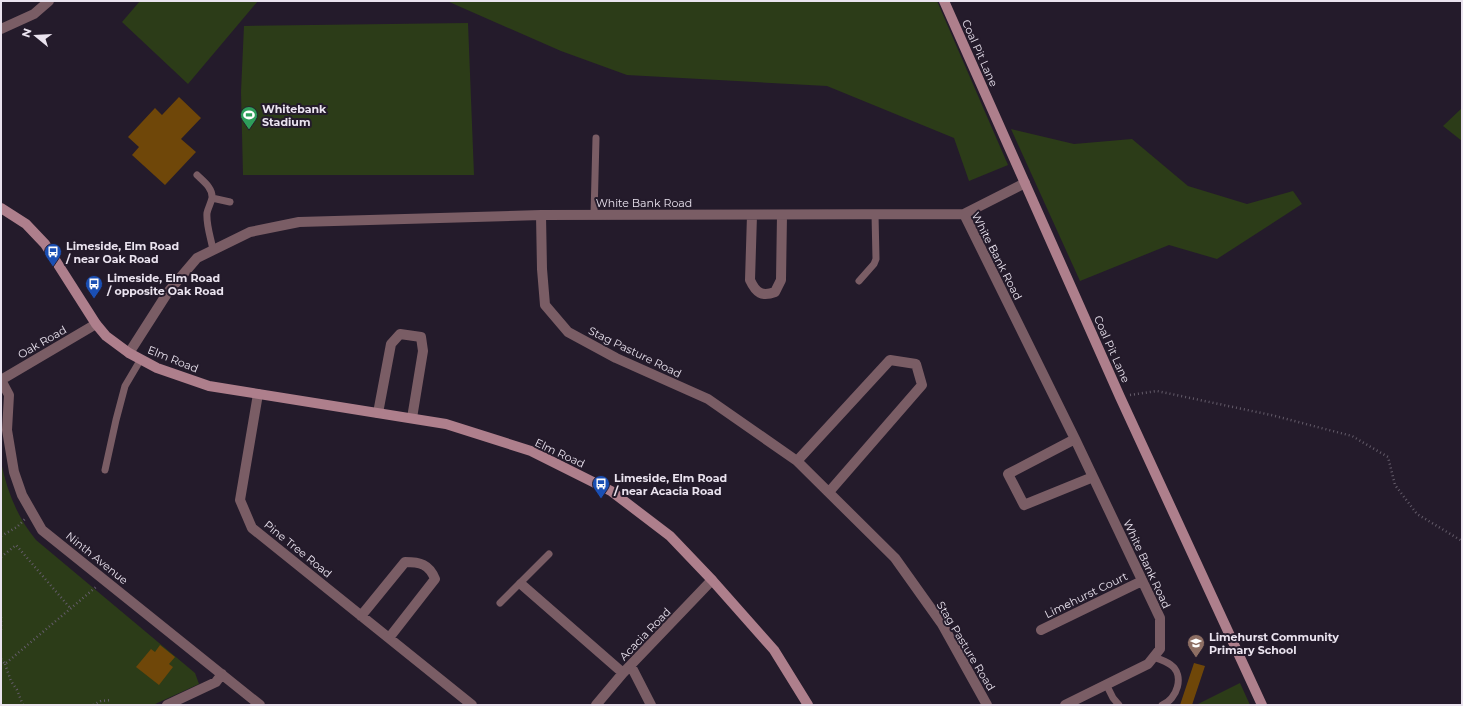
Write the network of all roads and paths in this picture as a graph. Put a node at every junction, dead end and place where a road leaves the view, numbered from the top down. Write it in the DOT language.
graph roads {
  1 [pos="49,1"];
  2 [pos="944,1"];
  3 [pos="1,29"];
  4 [pos="596,138"];
  5 [pos="198,175"];
  6 [pos="1025,183"];
  7 [pos="212,198"];
  8 [pos="230,202"];
  9 [pos="2,211"];
  10 [pos="875,214"];
  11 [pos="964,214"];
  12 [pos="541,215"];
  13 [pos="594,215"];
  14 [pos="752,215"];
  15 [pos="782,215"];
  16 [pos="213,250"];
  17 [pos="859,281"];
  18 [pos="96,324"];
  19 [pos="129,353"];
  20 [pos="141,359"];
  21 [pos="1,380"];
  22 [pos="258,394"];
  23 [pos="1120,397"];
  24 [pos="378,413"];
  25 [pos="412,418"];
  26 [pos="1075,439"];
  27 [pos="796,461"];
  28 [pos="106,470"];
  29 [pos="1093,477"];
  30 [pos="829,492"];
  31 [pos="32,513"];
  32 [pos="1,536"];
  33 [pos="1462,541"];
  34 [pos="549,554"];
  35 [pos="1,557"];
  36 [pos="103,579"];
  37 [pos="712,580"];
  38 [pos="1142,582"];
  39 [pos="521,584"];
  40 [pos="500,603"];
  41 [pos="71,609"];
  42 [pos="361,616"];
  43 [pos="1,617"];
  44 [pos="1041,630"];
  45 [pos="1,632"];
  46 [pos="389,638"];
  47 [pos="1153,657"];
  48 [pos="1,659"];
  49 [pos="6,664"];
  50 [pos="627,670"];
  51 [pos="222,674"];
  52 [pos="1106,684"];
  53 [pos="111,700"];
  54 [pos="23,705"];
  55 [pos="93,705"];
  56 [pos="168,705"];
  57 [pos="260,705"];
  58 [pos="472,705"];
  59 [pos="596,705"];
  60 [pos="651,705"];
  61 [pos="808,705"];
  62 [pos="987,705"];
  63 [pos="1065,705"];
  64 [pos="1119,705"];
  65 [pos="1162,705"];
  66 [pos="1262,705"];
  1 -- 3 [label="street"];
  2 -- 6 [label="street, Coal Pit Lane"];
  4 -- 13 [label="lane"];
  5 -- 7 [label="lane"];
  6 -- 11 [label="street"];
  6 -- 23 [label="street, Coal Pit Lane"];
  7 -- 8 [label="lane"];
  7 -- 16 [label="lane"];
  9 -- 18 [label="street, Elm Road"];
  10 -- 11 [label="street, White Bank Road"];
  10 -- 15 [label="street, White Bank Road"];
  10 -- 17 [label="lane"];
  11 -- 26 [label="street, White Bank Road"];
  12 -- 13 [label="street, White Bank Road"];
  12 -- 16 [label="street, White Bank Road"];
  12 -- 27 [label="street, Stag Pasture Road"];
  13 -- 14 [label="street, White Bank Road"];
  14 -- 15 [label="street, White Bank Road"];
  14 -- 15 [label="street"];
  16 -- 19 [label="street, White Bank Road"];
  18 -- 19 [label="street, Elm Road"];
  18 -- 21 [label="street, Oak Road"];
  19 -- 20 [label="street, Elm Road"];
  20 -- 22 [label="street, Elm Road"];
  20 -- 28 [label="lane"];
  21 -- 31 [label="street, Ninth Avenue"];
  22 -- 24 [label="street, Elm Road"];
  22 -- 42 [label="street, Pine Tree Road"];
  23 -- 33 [label="path"];
  23 -- 66 [label="street, Coal Pit Lane"];
  24 -- 25 [label="street, Elm Road"];
  24 -- 25 [label="street"];
  25 -- 37 [label="street, Elm Road"];
  26 -- 29 [label="street, White Bank Road"];
  26 -- 29 [label="street"];
  27 -- 30 [label="street, Stag Pasture Road"];
  27 -- 30 [label="street"];
  29 -- 38 [label="street, White Bank Road"];
  30 -- 62 [label="street, Stag Pasture Road"];
  31 -- 32 [label="path"];
  31 -- 36 [label="street, Ninth Avenue"];
  34 -- 39 [label="lane"];
  35 -- 41 [label="path"];
  36 -- 41 [label="path"];
  36 -- 51 [label="street, Ninth Avenue"];
  37 -- 50 [label="street, Acacia Road"];
  37 -- 61 [label="street, Elm Road"];
  38 -- 44 [label="street, Limehurst Court"];
  38 -- 47 [label="street, White Bank Road"];
  39 -- 40 [label="lane"];
  39 -- 50 [label="street"];
  41 -- 49 [label="path"];
  42 -- 46 [label="street, Pine Tree Road"];
  42 -- 46 [label="street"];
  43 -- 45 [label="path"];
  46 -- 58 [label="street, Pine Tree Road"];
  47 -- 52 [label="street"];
  47 -- 65 [label="lane"];
  48 -- 49 [label="path"];
  49 -- 54 [label="path"];
  50 -- 59 [label="street, Acacia Road"];
  50 -- 60 [label="street"];
  51 -- 56 [label="street"];
  51 -- 57 [label="street, Ninth Avenue"];
  52 -- 63 [label="street"];
  52 -- 64 [label="lane"];
  53 -- 55 [label="path"];
}
